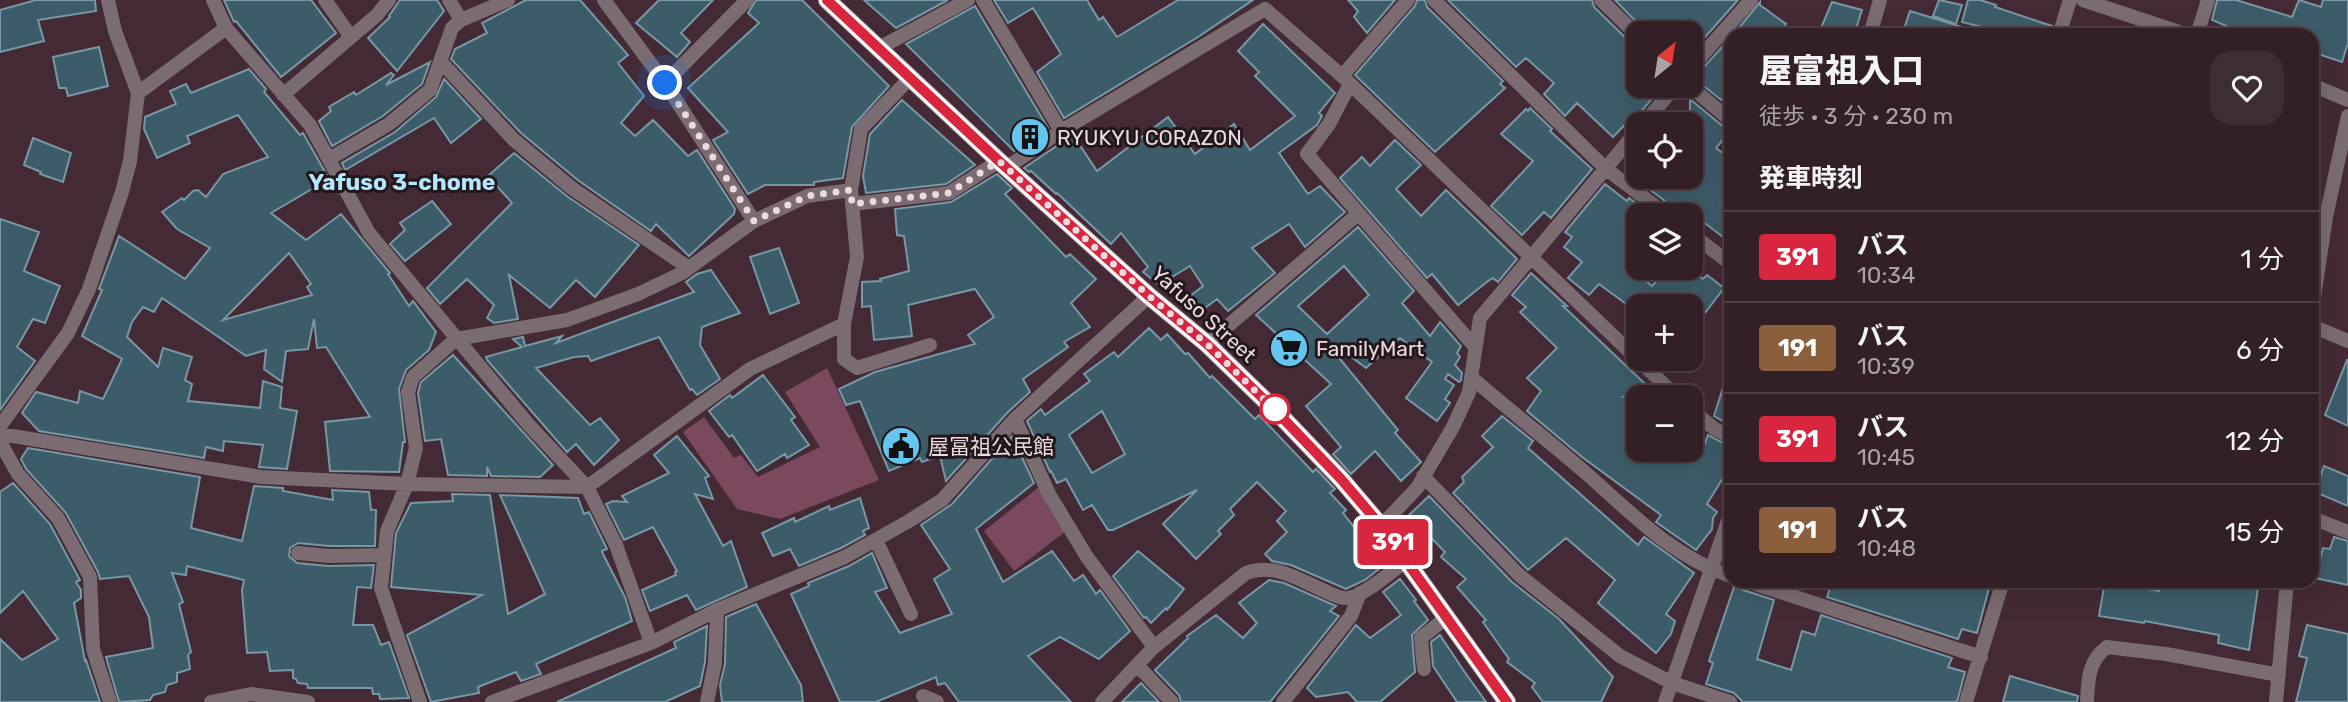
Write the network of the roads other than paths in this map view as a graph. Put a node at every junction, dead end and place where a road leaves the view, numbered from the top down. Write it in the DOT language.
graph roads {
  1 [pos="108,0"];
  2 [pos="213,0"];
  3 [pos="325,0"];
  4 [pos="389,0"];
  5 [pos="449,0"];
  6 [pos="508,0"];
  7 [pos="604,0"];
  8 [pos="747,0"];
  9 [pos="827,0"];
  10 [pos="968,0"];
  11 [pos="983,0"];
  12 [pos="1408,0"];
  13 [pos="1434,0"];
  14 [pos="1601,0"];
  15 [pos="1751,0"];
  16 [pos="1880,0"];
  17 [pos="2070,0"];
  18 [pos="2083,0"];
  19 [pos="2208,0"];
  20 [pos="461,20"];
  21 [pos="1626,24"];
  22 [pos="226,28"];
  23 [pos="1726,28"];
  24 [pos="1872,28"];
  25 [pos="2061,28"];
  26 [pos="2167,28"];
  27 [pos="2199,28"];
  28 [pos="1724,31"];
  29 [pos="351,37"];
  30 [pos="878,48"];
  31 [pos="1703,54"];
  32 [pos="440,61"];
  33 [pos="910,78"];
  34 [pos="1346,80"];
  35 [pos="665,83"];
  36 [pos="2319,88"];
  37 [pos="138,93"];
  38 [pos="283,95"];
  39 [pos="1703,97"];
  40 [pos="1666,98"];
  41 [pos="2348,100"];
  42 [pos="1653,112"];
  43 [pos="1724,115"];
  44 [pos="2348,116"];
  45 [pos="1061,131"];
  46 [pos="1626,144"];
  47 [pos="329,159"];
  48 [pos="1003,164"];
  49 [pos="1605,168"];
  50 [pos="852,197"];
  51 [pos="1651,203"];
  52 [pos="1358,214"];
  53 [pos="754,221"];
  54 [pos="1703,243"];
  55 [pos="1532,256"];
  56 [pos="1724,259"];
  57 [pos="2319,264"];
  58 [pos="689,268"];
  59 [pos="1149,296"];
  60 [pos="844,324"];
  61 [pos="2319,329"];
  62 [pos="456,339"];
  63 [pos="2348,341"];
  64 [pos="1207,344"];
  65 [pos="930,345"];
  66 [pos="1475,347"];
  67 [pos="1471,377"];
  68 [pos="1665,385"];
  69 [pos="1015,419"];
  70 [pos="1703,419"];
  71 [pos="0,426"];
  72 [pos="0,434"];
  73 [pos="1724,434"];
  74 [pos="0,442"];
  75 [pos="1423,477"];
  76 [pos="407,484"];
  77 [pos="587,487"];
  78 [pos="2319,520"];
  79 [pos="1381,526"];
  80 [pos="1724,532"];
  81 [pos="2348,532"];
  82 [pos="876,540"];
  83 [pos="298,553"];
  84 [pos="384,555"];
  85 [pos="1407,560"];
  86 [pos="1711,570"];
  87 [pos="1724,574"];
  88 [pos="1768,588"];
  89 [pos="2001,588"];
  90 [pos="2286,588"];
  91 [pos="1360,593"];
  92 [pos="717,610"];
  93 [pos="911,614"];
  94 [pos="1447,617"];
  95 [pos="650,643"];
  96 [pos="1154,647"];
  97 [pos="1980,657"];
  98 [pos="1137,665"];
  99 [pos="1424,668"];
  100 [pos="2278,675"];
  101 [pos="1672,683"];
  102 [pos="922,696"];
  103 [pos="110,702"];
  104 [pos="211,702"];
  105 [pos="308,702"];
  106 [pos="420,702"];
  107 [pos="492,702"];
  108 [pos="707,702"];
  109 [pos="937,702"];
  110 [pos="1102,702"];
  111 [pos="1172,702"];
  112 [pos="1283,702"];
  113 [pos="1507,702"];
  114 [pos="1665,702"];
  115 [pos="1730,702"];
  116 [pos="1966,702"];
  117 [pos="2087,702"];
  118 [pos="2276,702"];
  1 -- 37 [label="street"];
  2 -- 22 [label="street"];
  3 -- 29 [label="street"];
  4 -- 29 [label="street"];
  5 -- 20 [label="street"];
  6 -- 20 [label="street"];
  7 -- 35 [label="street"];
  8 -- 35 [label="street"];
  9 -- 30 [label="main road, Yafuso Street"];
  10 -- 30 [label="street"];
  11 -- 45 [label="street"];
  12 -- 34 [label="street"];
  13 -- 49 [label="street"];
  14 -- 21 [label="street"];
  15 -- 23 [label="street"];
  16 -- 24 [label="street"];
  17 -- 25 [label="street"];
  18 -- 26 [label="street"];
  19 -- 27 [label="street"];
  20 -- 32 [label="street"];
  22 -- 37 [label="street"];
  22 -- 38 [label="street"];
  28 -- 31 [label="street"];
  29 -- 38 [label="street"];
  30 -- 33 [label="main road, Yafuso Street"];
  32 -- 47 [label="street"];
  32 -- 58 [label="street"];
  33 -- 48 [label="main road, Yafuso Street"];
  33 -- 50 [label="street"];
  34 -- 45 [label="street"];
  34 -- 52 [label="street"];
  34 -- 55 [label="street"];
  35 -- 53 [label="street"];
  36 -- 41 [label="street"];
  37 -- 71 [label="street"];
  38 -- 47 [label="street"];
  39 -- 43 [label="street"];
  40 -- 42 [label="street"];
  44 -- 57 [label="street"];
  45 -- 48 [label="street"];
  46 -- 49 [label="street"];
  47 -- 62 [label="street"];
  48 -- 50 [label="street"];
  48 -- 59 [label="main road, Yafuso Street"];
  49 -- 51 [label="street"];
  49 -- 55 [label="street"];
  50 -- 53 [label="street"];
  50 -- 60 [label="street"];
  52 -- 64 [label="street"];
  52 -- 66 [label="street"];
  53 -- 58 [label="street"];
  54 -- 56 [label="street"];
  55 -- 66 [label="street"];
  55 -- 68 [label="street"];
  58 -- 62 [label="street"];
  59 -- 64 [label="main road, Yafuso Street"];
  59 -- 69 [label="street"];
  60 -- 65 [label="street"];
  60 -- 77 [label="street"];
  61 -- 63 [label="street"];
  62 -- 76 [label="street"];
  62 -- 77 [label="street"];
  64 -- 79 [label="main road, Yafuso Street"];
  66 -- 67 [label="street"];
  67 -- 75 [label="street"];
  67 -- 86 [label="street"];
  69 -- 82 [label="street"];
  69 -- 96 [label="street"];
  70 -- 73 [label="street"];
  72 -- 76 [label="street"];
  74 -- 103 [label="street"];
  75 -- 79 [label="street"];
  75 -- 101 [label="street"];
  76 -- 77 [label="street"];
  76 -- 84 [label="street"];
  77 -- 95 [label="street"];
  78 -- 81 [label="street"];
  79 -- 85 [label="main road, Yafuso Street"];
  80 -- 86 [label="street"];
  82 -- 92 [label="street"];
  82 -- 93 [label="street"];
  83 -- 84 [label="street"];
  84 -- 106 [label="street"];
  85 -- 91 [label="street"];
  85 -- 94 [label="main road, Yafuso Street"];
  86 -- 87 [label="street"];
  86 -- 101 [label="street"];
  88 -- 97 [label="street"];
  89 -- 97 [label="street"];
  90 -- 100 [label="street"];
  91 -- 96 [label="street"];
  91 -- 112 [label="street"];
  92 -- 95 [label="street"];
  92 -- 108 [label="street"];
  94 -- 99 [label="street"];
  94 -- 113 [label="main road, Yafuso Street"];
  95 -- 107 [label="street"];
  96 -- 98 [label="street"];
  97 -- 116 [label="street"];
  98 -- 110 [label="street"];
  98 -- 111 [label="street"];
  100 -- 117 [label="street"];
  100 -- 118 [label="street"];
  101 -- 114 [label="street"];
  101 -- 115 [label="street"];
  102 -- 109 [label="street"];
  104 -- 105 [label="street"];
}
